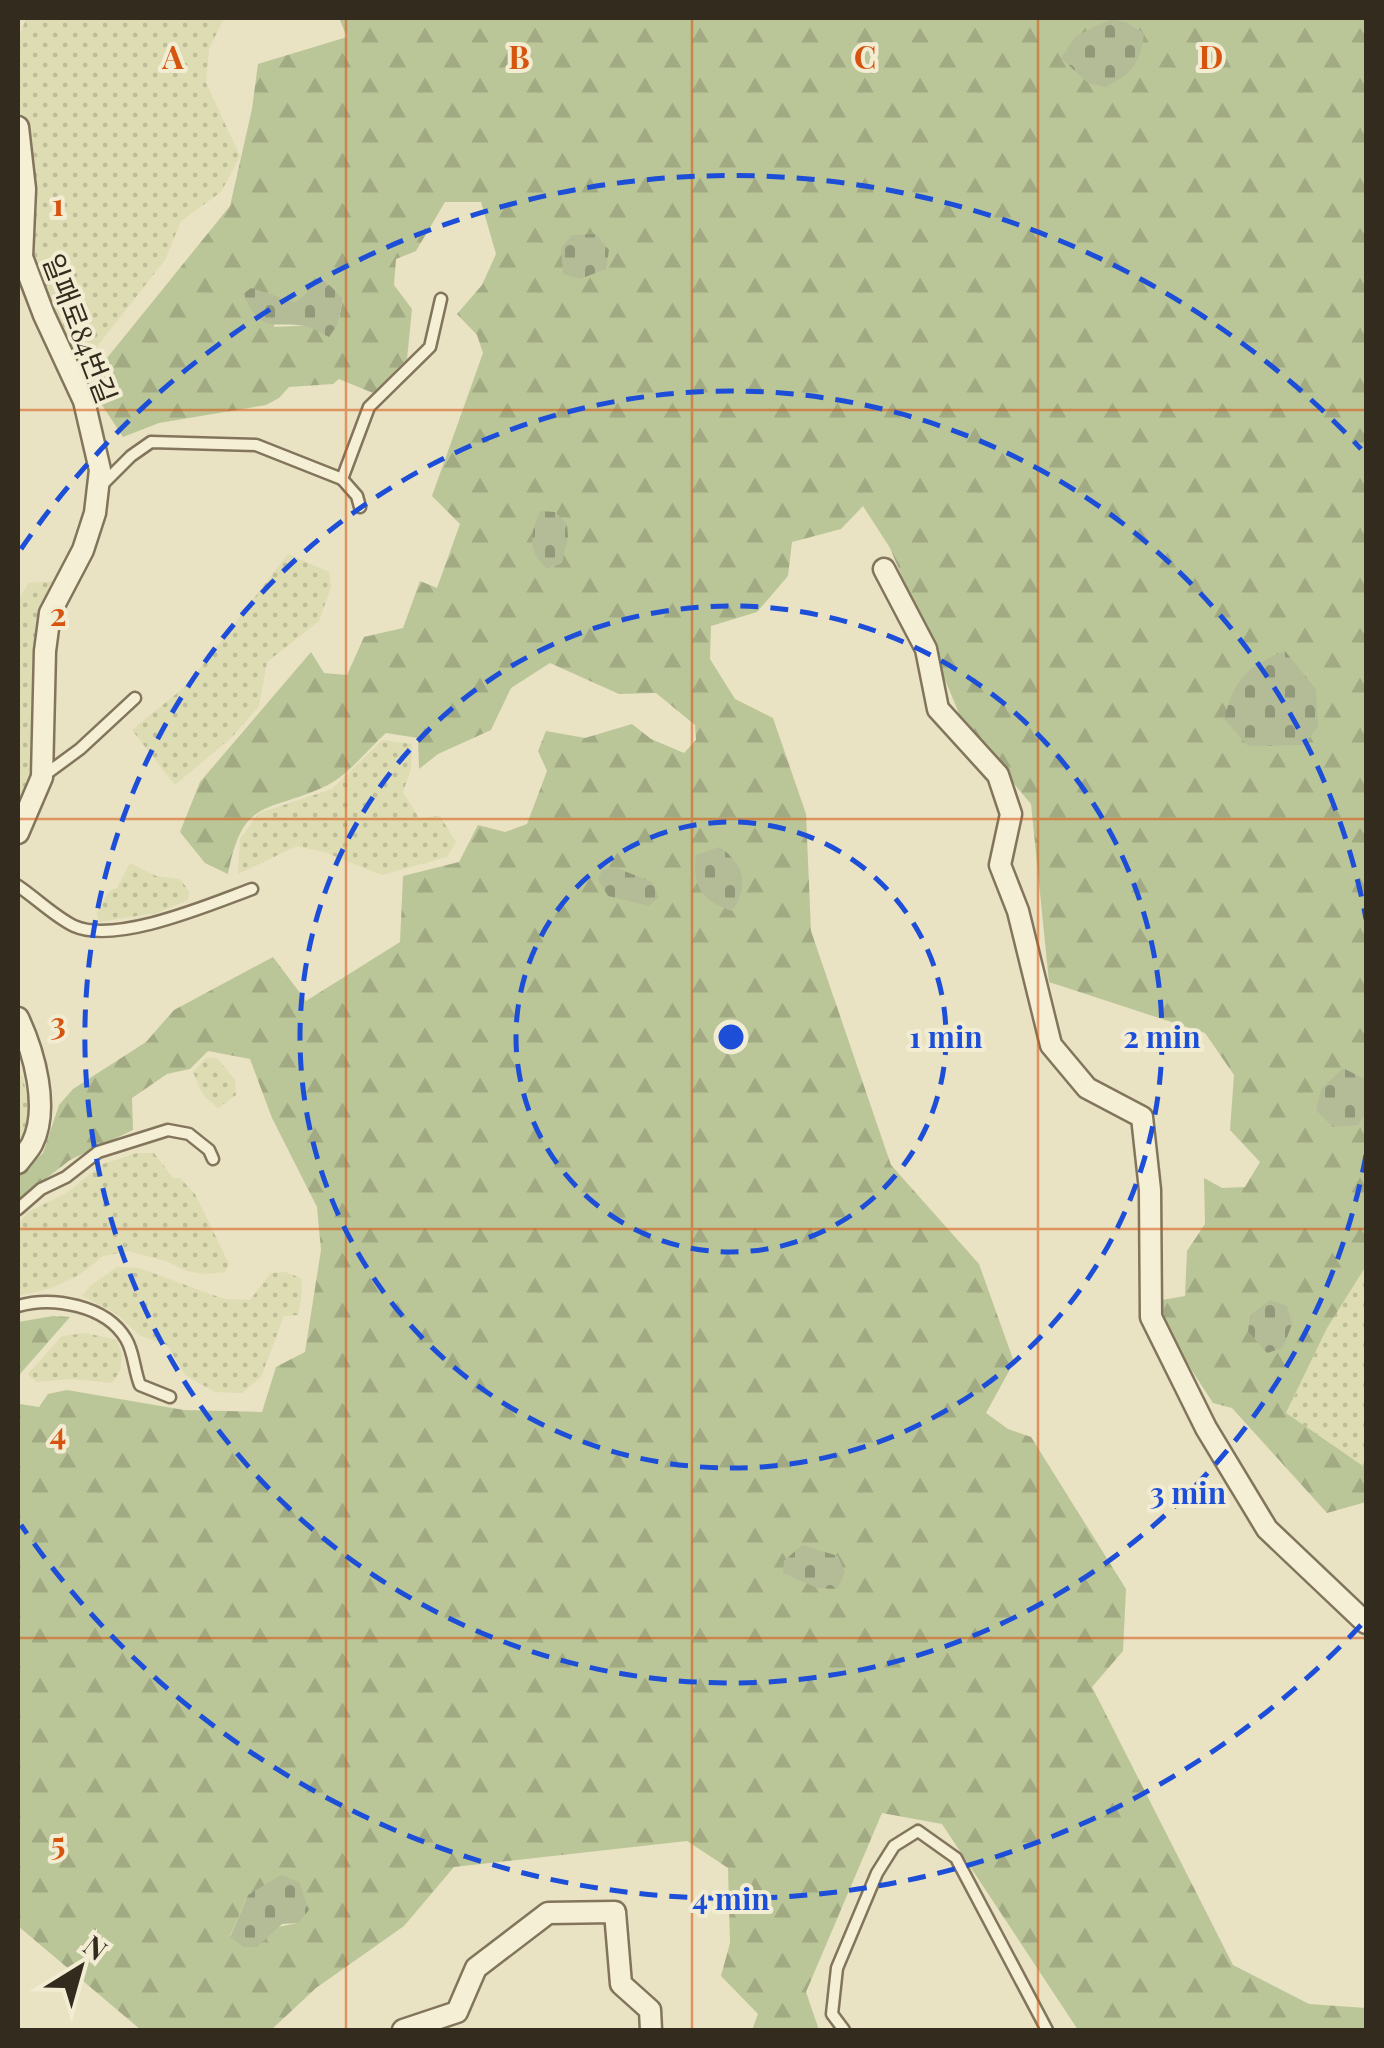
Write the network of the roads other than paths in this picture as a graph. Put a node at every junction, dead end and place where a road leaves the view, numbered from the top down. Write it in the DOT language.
graph roads {
  1 [pos="18,126"];
  2 [pos="441,299"];
  3 [pos="342,479"];
  4 [pos="98,489"];
  5 [pos="360,507"];
  6 [pos="884,569"];
  7 [pos="135,698"];
  8 [pos="42,778"];
  9 [pos="18,833"];
  10 [pos="18,886"];
  11 [pos="252,888"];
  12 [pos="18,1018"];
  13 [pos="213,1159"];
  14 [pos="18,1163"];
  15 [pos="18,1209"];
  16 [pos="18,1306"];
  17 [pos="170,1398"];
  18 [pos="1366,1623"];
  19 [pos="403,2030"];
  20 [pos="652,2030"];
  21 [pos="844,2030"];
  22 [pos="1047,2030"];
  1 -- 4 [label="street, 일패로84번길"];
  2 -- 3 [label="lane"];
  3 -- 4 [label="lane"];
  3 -- 5 [label="lane"];
  4 -- 8 [label="street, 일패로84번길"];
  6 -- 18 [label="street"];
  7 -- 8 [label="lane"];
  8 -- 9 [label="street, 일패로84번길"];
  10 -- 11 [label="lane"];
  12 -- 14 [label="street"];
  13 -- 15 [label="lane"];
  16 -- 17 [label="lane"];
  19 -- 20 [label="street"];
  21 -- 22 [label="lane"];
}
